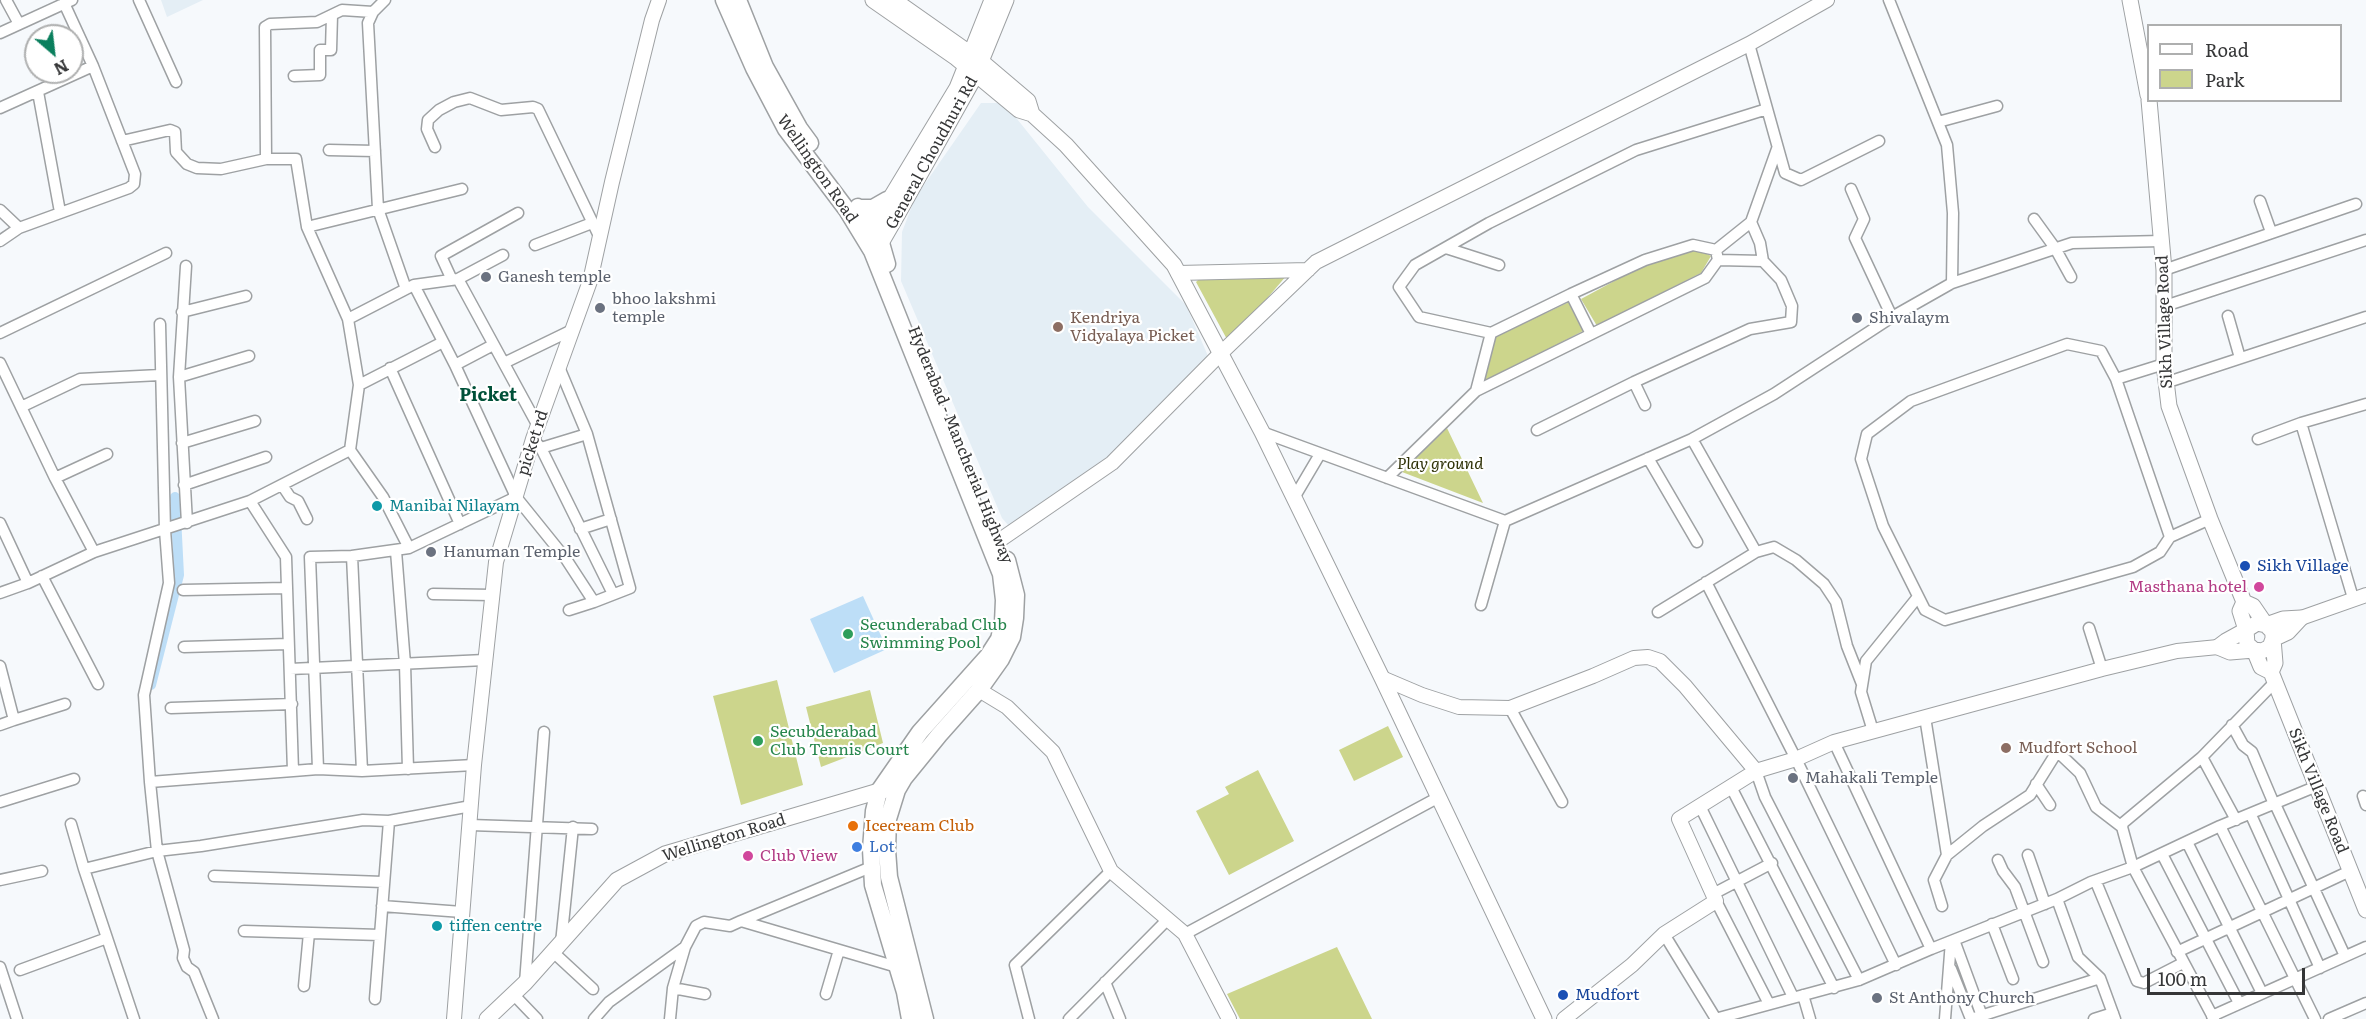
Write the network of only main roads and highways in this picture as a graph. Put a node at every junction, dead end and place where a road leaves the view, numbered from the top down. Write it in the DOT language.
graph roads {
  1 [pos="724,0"];
  2 [pos="738,0"];
  3 [pos="873,0"];
  4 [pos="894,0"];
  5 [pos="992,0"];
  6 [pos="1006,0"];
  7 [pos="2130,0"];
  8 [pos="973,64"];
  9 [pos="2147,90"];
  10 [pos="2149,102"];
  11 [pos="887,200"];
  12 [pos="858,208"];
  13 [pos="873,241"];
  14 [pos="2244,602"];
  15 [pos="2266,625"];
  16 [pos="2247,630"];
  17 [pos="2273,639"];
  18 [pos="2254,650"];
  19 [pos="2272,677"];
  20 [pos="879,790"];
  21 [pos="897,790"];
  22 [pos="2362,890"];
  23 [pos="2366,910"];
  24 [pos="487,1019"];
  25 [pos="910,1019"];
  26 [pos="925,1019"];
  27 [pos="1544,1019"];
  1 -- 13 [label="main road, Wellington Road"];
  2 -- 12 [label="main road"];
  3 -- 8 [label="main road"];
  4 -- 8 [label="main road"];
  5 -- 8 [label="main road"];
  6 -- 8 [label="main road"];
  7 -- 9 [label="main road"];
  8 -- 11 [label="main road"];
  8 -- 13 [label="main road, General Choudhuri Rd"];
  8 -- 27 [label="main road"];
  10 -- 14 [label="main road, Sikh Village Road"];
  11 -- 12 [label="main road"];
  11 -- 13 [label="main road"];
  12 -- 13 [label="main road"];
  13 -- 20 [label="main road, Hyderabad - Mancherial Highway"];
  13 -- 21 [label="main road, Hyderabad - Mancherial Highway"];
  14 -- 15 [label="main road"];
  14 -- 16 [label="main road"];
  15 -- 16 [label="main road"];
  15 -- 17 [label="main road"];
  15 -- 17 [label="main road"];
  16 -- 18 [label="main road"];
  16 -- 18 [label="main road"];
  17 -- 18 [label="main road"];
  17 -- 19 [label="main road"];
  18 -- 19 [label="main road"];
  19 -- 22 [label="main road, Sikh Village Road"];
  20 -- 21 [label="main road, Wellington Road"];
  20 -- 24 [label="main road, Wellington Road"];
  20 -- 25 [label="main road, Hyderabad - Mancherial Highway"];
  21 -- 26 [label="main road, Hyderabad - Mancherial Highway"];
  22 -- 23 [label="main road, Sikh Village Road"];
}
